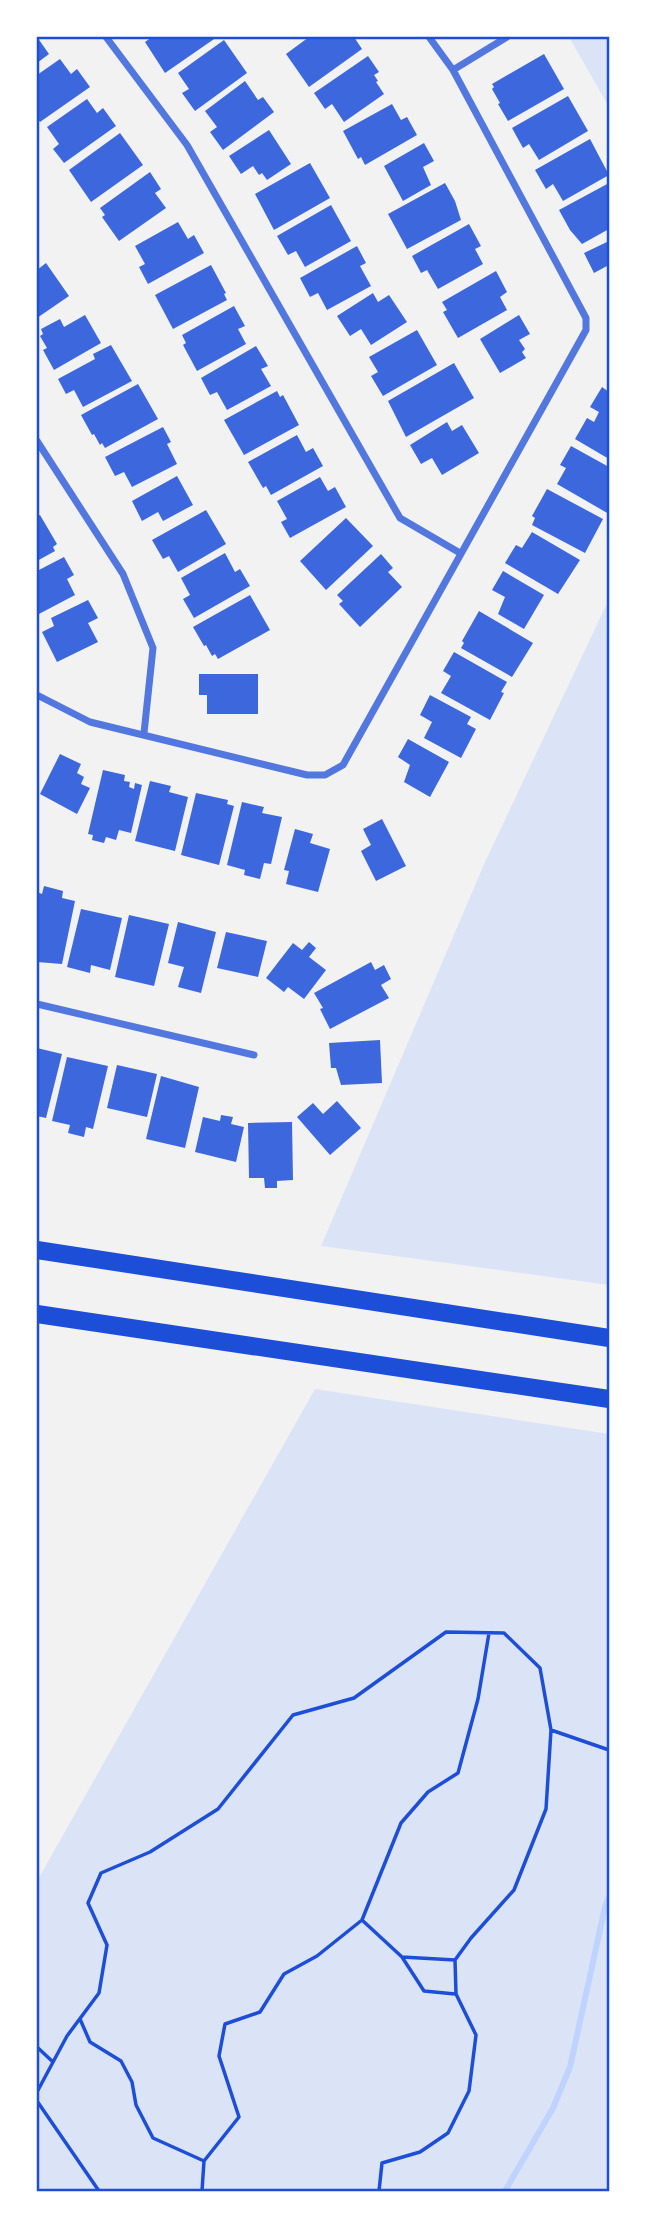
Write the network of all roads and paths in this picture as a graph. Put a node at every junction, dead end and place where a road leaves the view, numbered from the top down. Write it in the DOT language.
graph roads {
  1 [pos="106,37"];
  2 [pos="429,37"];
  3 [pos="507,37"];
  4 [pos="453,69"];
  5 [pos="37,441"];
  6 [pos="460,553"];
  7 [pos="37,695"];
  8 [pos="144,733"];
  9 [pos="37,1004"];
  10 [pos="254,1055"];
  11 [pos="37,1250"];
  12 [pos="37,1314"];
  13 [pos="609,1338"];
  14 [pos="609,1399"];
  15 [pos="489,1633"];
  16 [pos="551,1730"];
  17 [pos="609,1750"];
  18 [pos="362,1920"];
  19 [pos="402,1957"];
  20 [pos="455,1960"];
  21 [pos="456,1994"];
  22 [pos="80,2018"];
  23 [pos="37,2047"];
  24 [pos="53,2062"];
  25 [pos="37,2092"];
  26 [pos="37,2101"];
  27 [pos="204,2161"];
  28 [pos="99,2191"];
  29 [pos="202,2191"];
  30 [pos="379,2191"];
  1 -- 6 [label="street"];
  2 -- 4 [label="street"];
  3 -- 4 [label="street"];
  4 -- 6 [label="street"];
  5 -- 8 [label="street"];
  6 -- 8 [label="street"];
  7 -- 8 [label="street"];
  9 -- 10 [label="street"];
  11 -- 13 [label="main road"];
  12 -- 14 [label="main road"];
  15 -- 16 [label="path"];
  15 -- 18 [label="path"];
  15 -- 22 [label="path"];
  16 -- 17 [label="path"];
  16 -- 20 [label="path"];
  18 -- 19 [label="path"];
  18 -- 27 [label="path"];
  19 -- 20 [label="path"];
  19 -- 21 [label="path"];
  20 -- 21 [label="path"];
  21 -- 30 [label="path"];
  22 -- 24 [label="path"];
  22 -- 27 [label="path"];
  23 -- 24 [label="path"];
  24 -- 25 [label="path"];
  26 -- 28 [label="path"];
  27 -- 29 [label="path"];
}
